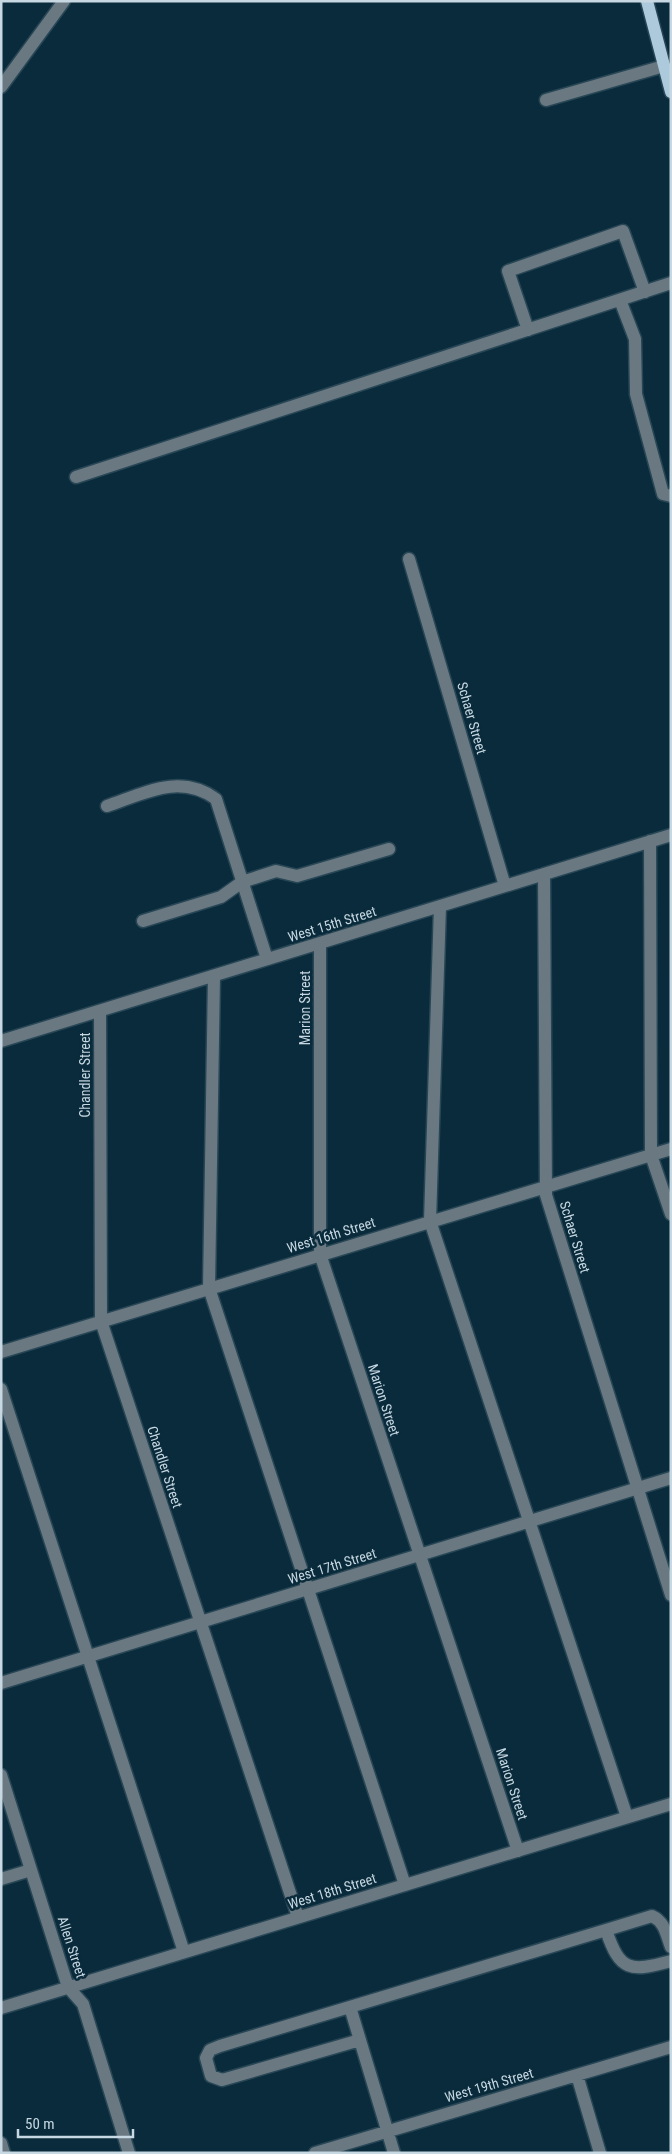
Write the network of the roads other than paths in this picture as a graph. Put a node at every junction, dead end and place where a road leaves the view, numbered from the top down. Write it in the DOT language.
graph roads {
  1 [pos="64,1"];
  2 [pos="647,1"];
  3 [pos="664,66"];
  4 [pos="1,87"];
  5 [pos="671,92"];
  6 [pos="546,100"];
  7 [pos="671,283"];
  8 [pos="645,292"];
  9 [pos="620,300"];
  10 [pos="528,330"];
  11 [pos="76,477"];
  12 [pos="671,496"];
  13 [pos="409,559"];
  14 [pos="107,806"];
  15 [pos="671,835"];
  16 [pos="650,841"];
  17 [pos="389,849"];
  18 [pos="544,874"];
  19 [pos="242,882"];
  20 [pos="506,886"];
  21 [pos="440,906"];
  22 [pos="143,921"];
  23 [pos="320,943"];
  24 [pos="267,959"];
  25 [pos="214,976"];
  26 [pos="100,1011"];
  27 [pos="1,1041"];
  28 [pos="671,1149"];
  29 [pos="651,1155"];
  30 [pos="546,1187"];
  31 [pos="671,1214"];
  32 [pos="430,1221"];
  33 [pos="320,1254"];
  34 [pos="209,1288"];
  35 [pos="101,1321"];
  36 [pos="1,1352"];
  37 [pos="1,1389"];
  38 [pos="671,1478"];
  39 [pos="636,1488"];
  40 [pos="529,1521"];
  41 [pos="420,1555"];
  42 [pos="308,1589"];
  43 [pos="671,1595"];
  44 [pos="200,1622"];
  45 [pos="88,1656"];
  46 [pos="1,1683"];
  47 [pos="1,1775"];
  48 [pos="671,1804"];
  49 [pos="627,1817"];
  50 [pos="518,1850"];
  51 [pos="32,1870"];
  52 [pos="1,1879"];
  53 [pos="405,1885"];
  54 [pos="298,1917"];
  55 [pos="606,1930"];
  56 [pos="671,1947"];
  57 [pos="184,1952"];
  58 [pos="671,1961"];
  59 [pos="68,1987"];
  60 [pos="350,2007"];
  61 [pos="1,2008"];
  62 [pos="360,2040"];
  63 [pos="671,2047"];
  64 [pos="577,2075"];
  65 [pos="388,2131"];
  66 [pos="1,2143"];
  67 [pos="4,2153"];
  68 [pos="129,2153"];
  69 [pos="315,2153"];
  70 [pos="394,2153"];
  71 [pos="600,2153"];
  1 -- 4 [label="street"];
  2 -- 3 [label="main road"];
  3 -- 5 [label="main road"];
  3 -- 6 [label="street"];
  7 -- 8 [label="street"];
  8 -- 9 [label="street"];
  8 -- 10 [label="street"];
  9 -- 10 [label="street"];
  9 -- 12 [label="street"];
  10 -- 11 [label="street"];
  13 -- 20 [label="street, Schaer Street"];
  14 -- 19 [label="street"];
  15 -- 16 [label="street, West 15th Street"];
  16 -- 18 [label="street, West 15th Street"];
  16 -- 29 [label="street"];
  17 -- 19 [label="street"];
  18 -- 20 [label="street, West 15th Street"];
  18 -- 30 [label="street, Schaer Street"];
  19 -- 22 [label="street"];
  19 -- 24 [label="street"];
  20 -- 21 [label="street, West 15th Street"];
  21 -- 23 [label="street, West 15th Street"];
  21 -- 32 [label="street"];
  23 -- 24 [label="street, West 15th Street"];
  23 -- 33 [label="street, Marion Street"];
  24 -- 25 [label="street, West 15th Street"];
  25 -- 26 [label="street, West 15th Street"];
  25 -- 34 [label="street"];
  26 -- 27 [label="street, West 15th Street"];
  26 -- 35 [label="street, Chandler Street"];
  28 -- 29 [label="street, West 16th Street"];
  29 -- 30 [label="street, West 16th Street"];
  29 -- 31 [label="street"];
  30 -- 32 [label="street, West 16th Street"];
  30 -- 39 [label="street, Schaer Street"];
  32 -- 33 [label="street, West 16th Street"];
  32 -- 40 [label="street"];
  33 -- 34 [label="street, West 16th Street"];
  33 -- 41 [label="street, Marion Street"];
  34 -- 35 [label="street, West 16th Street"];
  34 -- 42 [label="street"];
  35 -- 36 [label="street, West 16th Street"];
  35 -- 44 [label="street, Chandler Street"];
  37 -- 45 [label="street"];
  38 -- 39 [label="street, West 17th Street"];
  39 -- 40 [label="street, West 17th Street"];
  39 -- 43 [label="street, Schaer Street"];
  40 -- 41 [label="street, West 17th Street"];
  40 -- 49 [label="street"];
  41 -- 42 [label="street, West 17th Street"];
  41 -- 50 [label="street, Marion Street"];
  42 -- 44 [label="street, West 17th Street"];
  42 -- 53 [label="street"];
  44 -- 45 [label="street, West 17th Street"];
  44 -- 54 [label="street, Chandler Street"];
  45 -- 46 [label="street, West 17th Street"];
  45 -- 57 [label="street"];
  47 -- 51 [label="street, Allen Street"];
  48 -- 49 [label="street, West 18th Street"];
  49 -- 50 [label="street, West 18th Street"];
  50 -- 53 [label="street, West 18th Street"];
  51 -- 52 [label="street"];
  51 -- 59 [label="street, Allen Street"];
  53 -- 54 [label="street, West 18th Street"];
  54 -- 57 [label="street, West 18th Street"];
  55 -- 56 [label="street"];
  55 -- 58 [label="street"];
  55 -- 60 [label="street"];
  57 -- 59 [label="street, West 18th Street"];
  59 -- 61 [label="street, West 18th Street"];
  59 -- 68 [label="street, Allen Street"];
  60 -- 62 [label="street"];
  60 -- 62 [label="street"];
  62 -- 65 [label="street"];
  63 -- 64 [label="street, West 19th Street"];
  64 -- 65 [label="street, West 19th Street"];
  64 -- 71 [label="street"];
  65 -- 69 [label="street, West 19th Street"];
  65 -- 70 [label="street"];
  66 -- 67 [label="street"];
}
